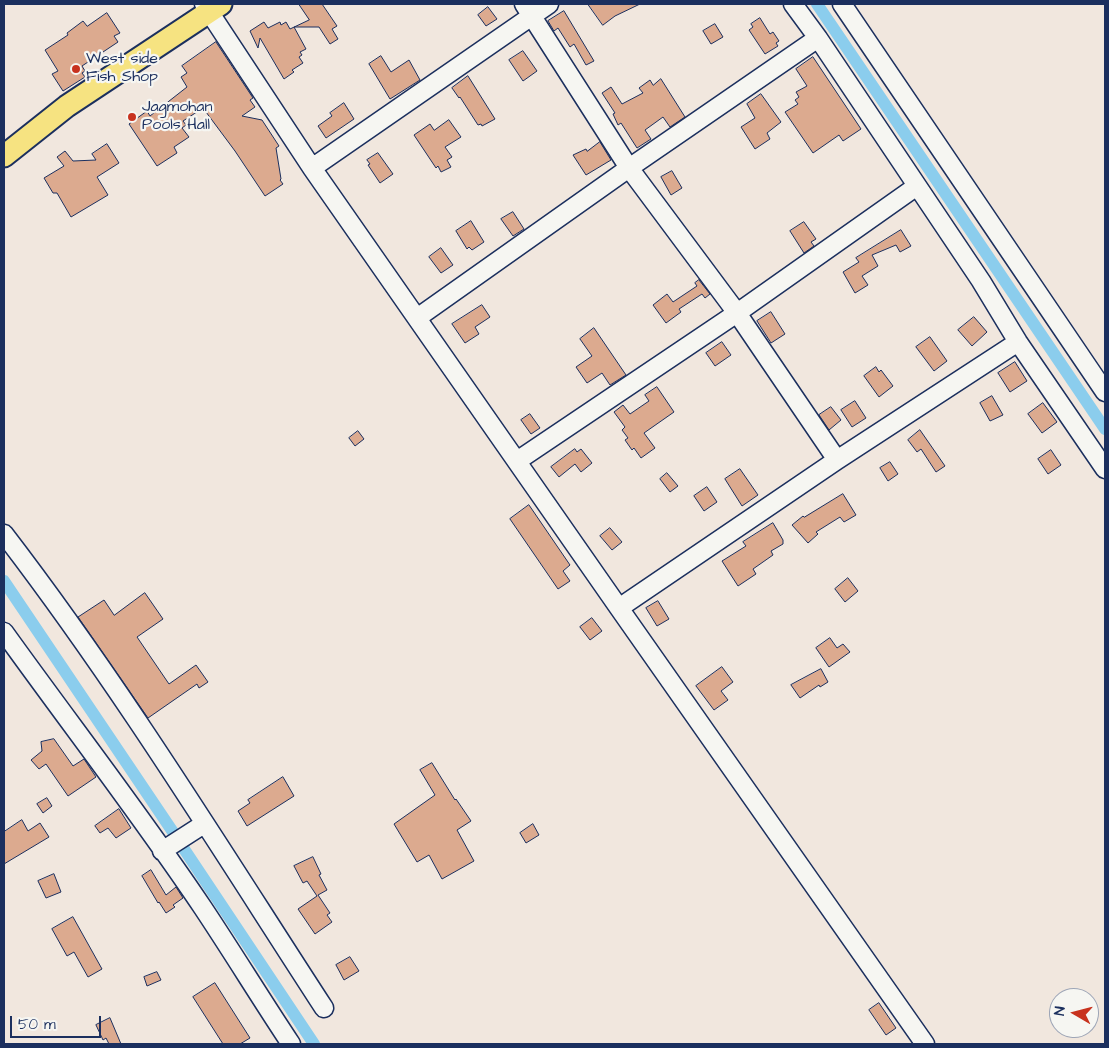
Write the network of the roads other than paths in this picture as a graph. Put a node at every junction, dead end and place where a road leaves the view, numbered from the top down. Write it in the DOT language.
graph roads {
  1 [pos="549,4"];
  2 [pos="793,4"];
  3 [pos="842,4"];
  4 [pos="212,6"];
  5 [pos="528,10"];
  6 [pos="818,38"];
  7 [pos="4,156"];
  8 [pos="312,168"];
  9 [pos="629,168"];
  10 [pos="918,186"];
  11 [pos="737,313"];
  12 [pos="417,318"];
  13 [pos="1018,342"];
  14 [pos="1105,392"];
  15 [pos="837,460"];
  16 [pos="517,461"];
  17 [pos="1105,469"];
  18 [pos="4,534"];
  19 [pos="619,608"];
  20 [pos="4,632"];
  21 [pos="204,824"];
  22 [pos="162,851"];
  23 [pos="324,1008"];
  24 [pos="291,1044"];
  25 [pos="925,1044"];
  1 -- 5 [label="street"];
  2 -- 6 [label="street"];
  3 -- 14 [label="street"];
  4 -- 7 [label="main road"];
  4 -- 8 [label="street"];
  5 -- 8 [label="street"];
  5 -- 9 [label="street"];
  6 -- 9 [label="street"];
  6 -- 10 [label="street"];
  8 -- 12 [label="street"];
  9 -- 11 [label="street"];
  9 -- 12 [label="street"];
  10 -- 11 [label="street"];
  10 -- 13 [label="street"];
  11 -- 15 [label="street"];
  11 -- 16 [label="street"];
  12 -- 16 [label="street"];
  13 -- 15 [label="street"];
  13 -- 17 [label="street"];
  15 -- 19 [label="street"];
  16 -- 19 [label="street"];
  18 -- 21 [label="street"];
  19 -- 25 [label="street"];
  20 -- 22 [label="street"];
  21 -- 22 [label="street"];
  21 -- 23 [label="street"];
  22 -- 24 [label="street"];
}
